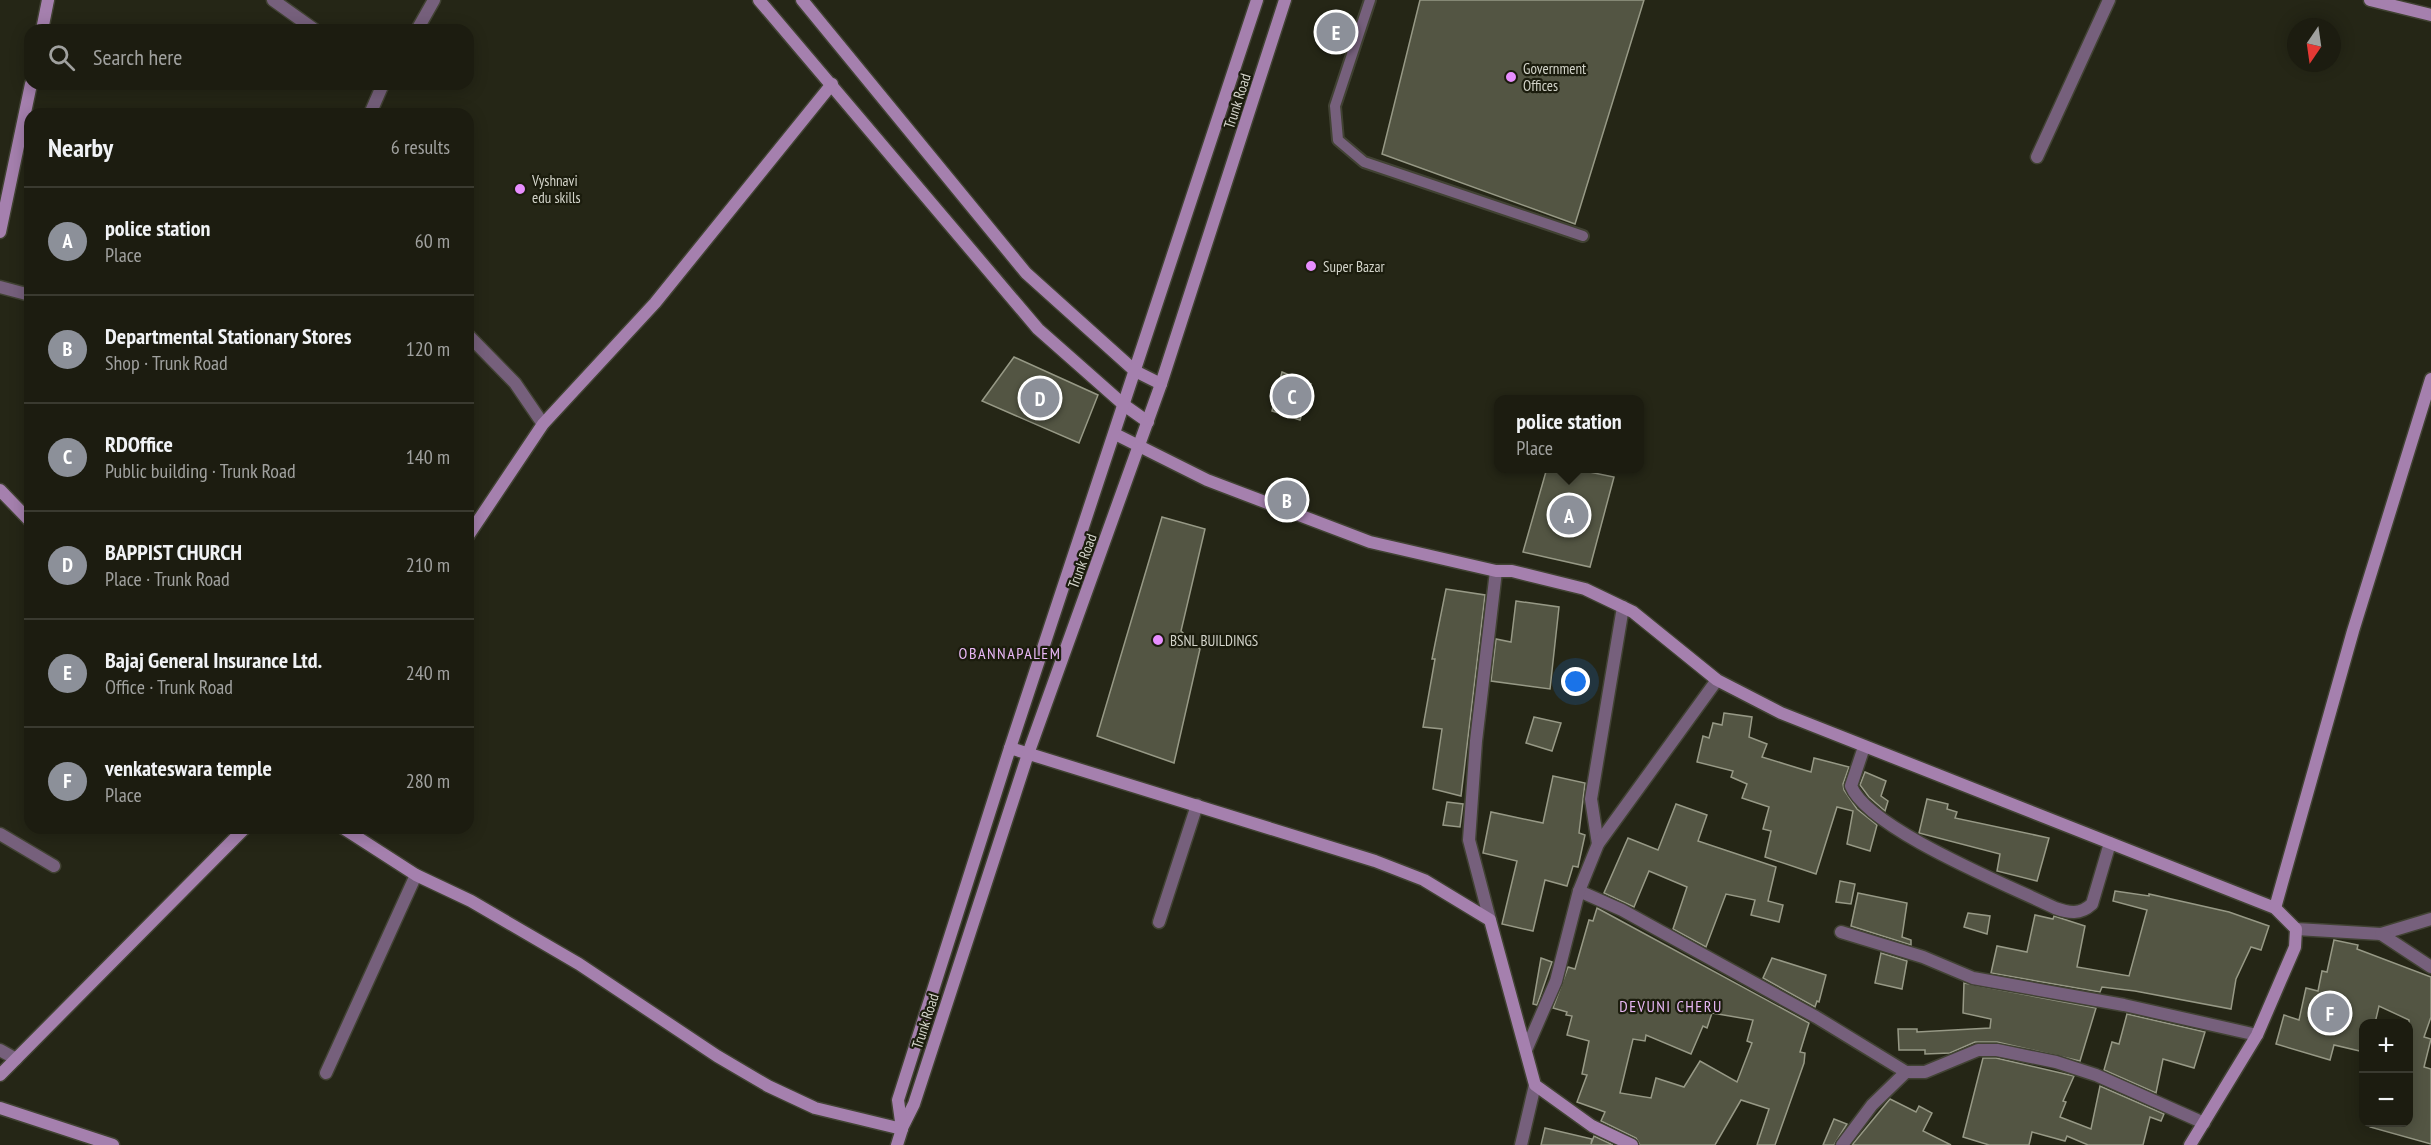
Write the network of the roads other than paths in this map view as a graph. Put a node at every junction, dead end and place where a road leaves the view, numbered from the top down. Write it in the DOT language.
graph roads {
  1 [pos="48,0"];
  2 [pos="273,0"];
  3 [pos="434,0"];
  4 [pos="759,0"];
  5 [pos="802,0"];
  6 [pos="1257,0"];
  7 [pos="1285,0"];
  8 [pos="1370,0"];
  9 [pos="2109,0"];
  10 [pos="2370,0"];
  11 [pos="2431,15"];
  12 [pos="43,24"];
  13 [pos="307,24"];
  14 [pos="420,24"];
  15 [pos="832,84"];
  16 [pos="30,90"];
  17 [pos="380,90"];
  18 [pos="29,108"];
  19 [pos="373,108"];
  20 [pos="24,131"];
  21 [pos="2037,157"];
  22 [pos="0,232"];
  23 [pos="1583,236"];
  24 [pos="0,286"];
  25 [pos="24,293"];
  26 [pos="474,341"];
  27 [pos="1135,372"];
  28 [pos="2431,379"];
  29 [pos="1161,384"];
  30 [pos="1124,405"];
  31 [pos="1148,422"];
  32 [pos="543,424"];
  33 [pos="1115,434"];
  34 [pos="1140,446"];
  35 [pos="0,490"];
  36 [pos="24,515"];
  37 [pos="474,527"];
  38 [pos="1496,571"];
  39 [pos="1623,607"];
  40 [pos="1717,680"];
  41 [pos="1864,747"];
  42 [pos="1010,748"];
  43 [pos="1028,754"];
  44 [pos="1197,805"];
  45 [pos="0,834"];
  46 [pos="239,834"];
  47 [pos="353,834"];
  48 [pos="2110,843"];
  49 [pos="1598,844"];
  50 [pos="54,866"];
  51 [pos="416,875"];
  52 [pos="1579,891"];
  53 [pos="2275,908"];
  54 [pos="1490,920"];
  55 [pos="2431,920"];
  56 [pos="1159,922"];
  57 [pos="2296,929"];
  58 [pos="1841,932"];
  59 [pos="2381,934"];
  60 [pos="2431,967"];
  61 [pos="2257,1035"];
  62 [pos="0,1050"];
  63 [pos="1526,1050"];
  64 [pos="16,1059"];
  65 [pos="1906,1072"];
  66 [pos="326,1073"];
  67 [pos="0,1075"];
  68 [pos="1535,1085"];
  69 [pos="0,1108"];
  70 [pos="2204,1123"];
  71 [pos="902,1129"];
  72 [pos="113,1145"];
  73 [pos="897,1145"];
  74 [pos="1521,1145"];
  75 [pos="1632,1145"];
  76 [pos="1842,1145"];
  77 [pos="2190,1145"];
  1 -- 12 [label="street"];
  2 -- 13 [label="street"];
  3 -- 14 [label="street"];
  4 -- 15 [label="street"];
  5 -- 27 [label="street"];
  6 -- 27 [label="street"];
  7 -- 29 [label="street, Trunk Road"];
  8 -- 23 [label="lane"];
  9 -- 21 [label="street"];
  10 -- 11 [label="street"];
  15 -- 30 [label="street"];
  15 -- 32 [label="street"];
  16 -- 18 [label="street"];
  17 -- 19 [label="street"];
  20 -- 22 [label="street"];
  24 -- 25 [label="street"];
  26 -- 32 [label="street"];
  27 -- 29 [label="street"];
  27 -- 30 [label="street"];
  28 -- 53 [label="street"];
  29 -- 31 [label="street, Trunk Road"];
  30 -- 31 [label="street"];
  30 -- 33 [label="street"];
  31 -- 34 [label="street, Trunk Road"];
  32 -- 37 [label="street"];
  33 -- 34 [label="street"];
  33 -- 42 [label="street"];
  34 -- 38 [label="street"];
  34 -- 43 [label="street, Trunk Road"];
  35 -- 36 [label="street"];
  38 -- 39 [label="street"];
  38 -- 54 [label="street"];
  39 -- 40 [label="street"];
  39 -- 49 [label="street"];
  40 -- 41 [label="street"];
  40 -- 49 [label="street"];
  41 -- 48 [label="street"];
  41 -- 48 [label="street"];
  42 -- 43 [label="street"];
  42 -- 71 [label="street"];
  43 -- 44 [label="street"];
  43 -- 71 [label="street, Trunk Road"];
  44 -- 54 [label="street"];
  44 -- 56 [label="street"];
  45 -- 50 [label="street"];
  46 -- 64 [label="street"];
  47 -- 51 [label="street"];
  48 -- 53 [label="street"];
  49 -- 52 [label="street"];
  51 -- 66 [label="street"];
  51 -- 71 [label="street"];
  52 -- 63 [label="street"];
  52 -- 65 [label="street"];
  53 -- 57 [label="street"];
  54 -- 63 [label="street"];
  55 -- 59 [label="street"];
  57 -- 59 [label="street"];
  57 -- 61 [label="street"];
  58 -- 61 [label="street"];
  59 -- 60 [label="street"];
  61 -- 70 [label="street"];
  62 -- 64 [label="street"];
  63 -- 68 [label="street"];
  64 -- 67 [label="street"];
  65 -- 70 [label="street"];
  65 -- 76 [label="street"];
  68 -- 74 [label="street"];
  68 -- 75 [label="street"];
  69 -- 72 [label="street"];
  70 -- 77 [label="street"];
  71 -- 73 [label="street, Trunk Road"];
}
